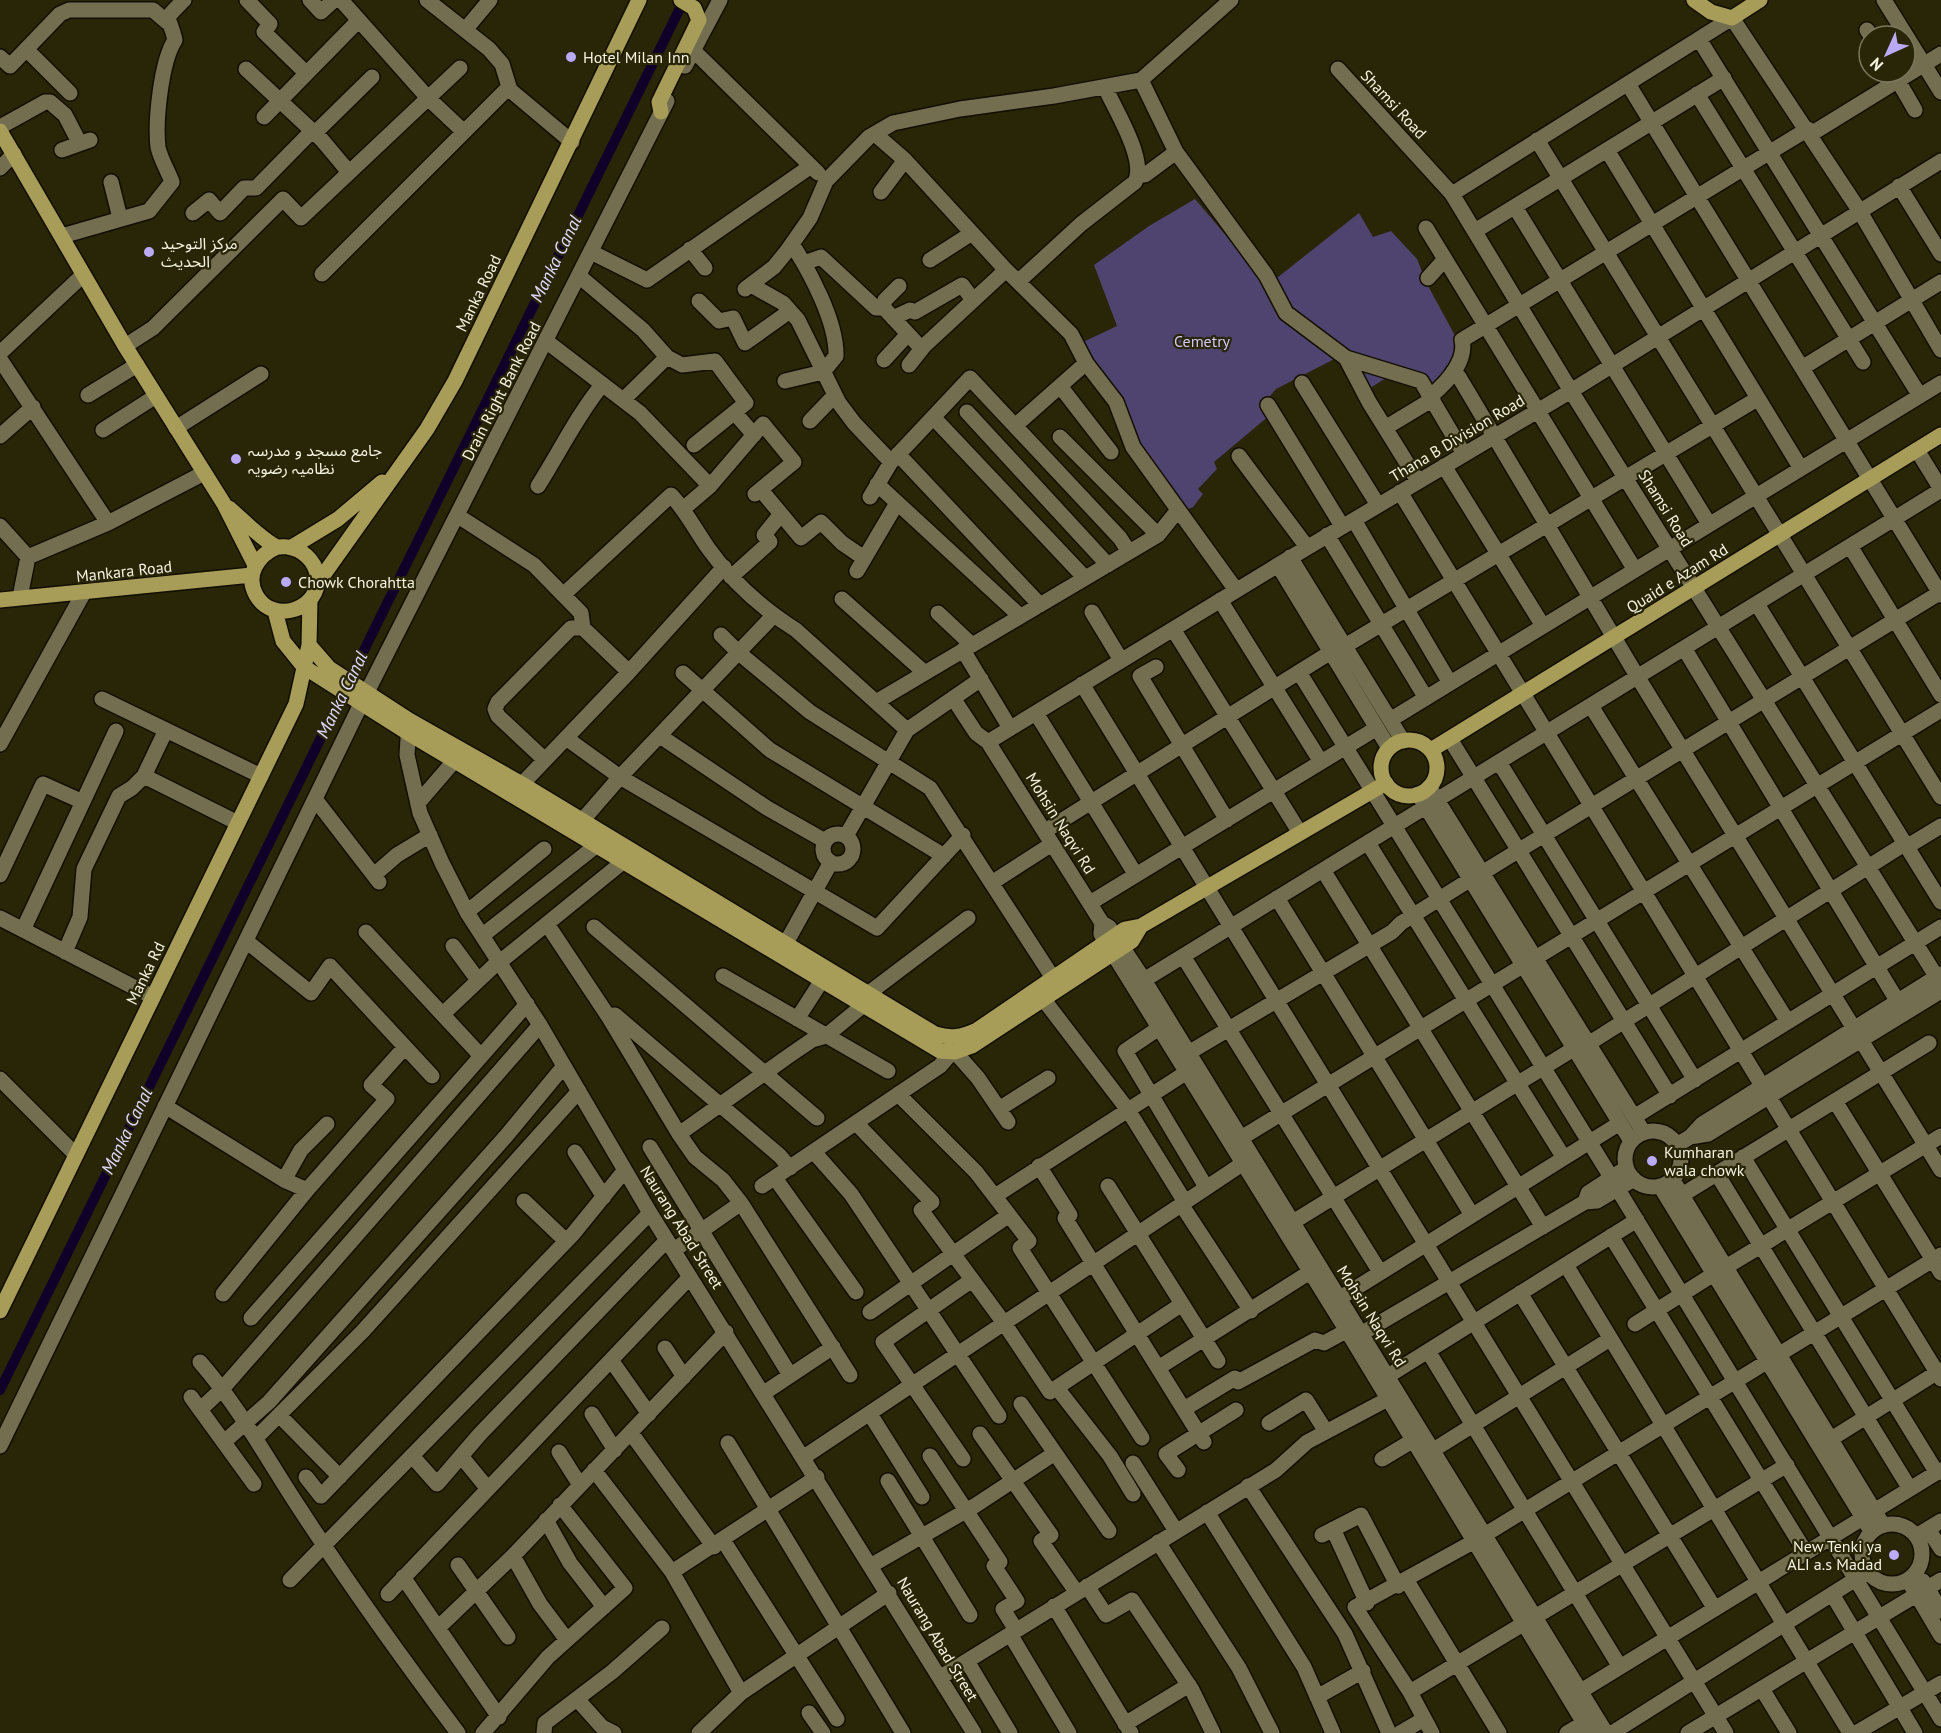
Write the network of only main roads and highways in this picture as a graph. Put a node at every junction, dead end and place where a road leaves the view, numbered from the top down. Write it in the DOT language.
graph roads {
  1 [pos="639,0"];
  2 [pos="648,0"];
  3 [pos="681,0"];
  4 [pos="1694,0"];
  5 [pos="1760,0"];
  6 [pos="603,73"];
  7 [pos="661,112"];
  8 [pos="0,129"];
  9 [pos="1941,435"];
  10 [pos="402,464"];
  11 [pos="224,504"];
  12 [pos="285,547"];
  13 [pos="254,570"];
  14 [pos="317,584"];
  15 [pos="0,600"];
  16 [pos="310,600"];
  17 [pos="275,611"];
  18 [pos="309,645"];
  19 [pos="304,666"];
  20 [pos="325,673"];
  21 [pos="409,727"];
  22 [pos="1431,750"];
  23 [pos="1379,787"];
  24 [pos="1115,945"];
  25 [pos="826,974"];
  26 [pos="869,998"];
  27 [pos="0,1311"];
  1 -- 6 [label="main road, Manka Road"];
  2 -- 6 [label="main road"];
  3 -- 7 [label="main road"];
  4 -- 5 [label="main road"];
  6 -- 10 [label="main road, Manka Road"];
  8 -- 11 [label="main road"];
  9 -- 22 [label="main road, Quaid e Azam Rd"];
  10 -- 12 [label="main road"];
  10 -- 14 [label="main road, Manka Road"];
  11 -- 12 [label="main road"];
  11 -- 13 [label="main road"];
  12 -- 13 [label="main road"];
  12 -- 14 [label="main road"];
  13 -- 15 [label="main road, Mankara Road"];
  13 -- 17 [label="main road"];
  14 -- 16 [label="main road"];
  16 -- 17 [label="main road"];
  16 -- 18 [label="main road, Manka Rd"];
  17 -- 19 [label="main road"];
  18 -- 19 [label="main road, Manka Rd"];
  18 -- 20 [label="main road"];
  19 -- 20 [label="main road"];
  19 -- 27 [label="main road, Manka Rd"];
  20 -- 21 [label="main road"];
  21 -- 25 [label="main road"];
  21 -- 25 [label="main road"];
  22 -- 23 [label="main road"];
  22 -- 23 [label="main road"];
  23 -- 24 [label="main road"];
  24 -- 26 [label="main road"];
  24 -- 26 [label="main road"];
  25 -- 26 [label="main road"];
}
